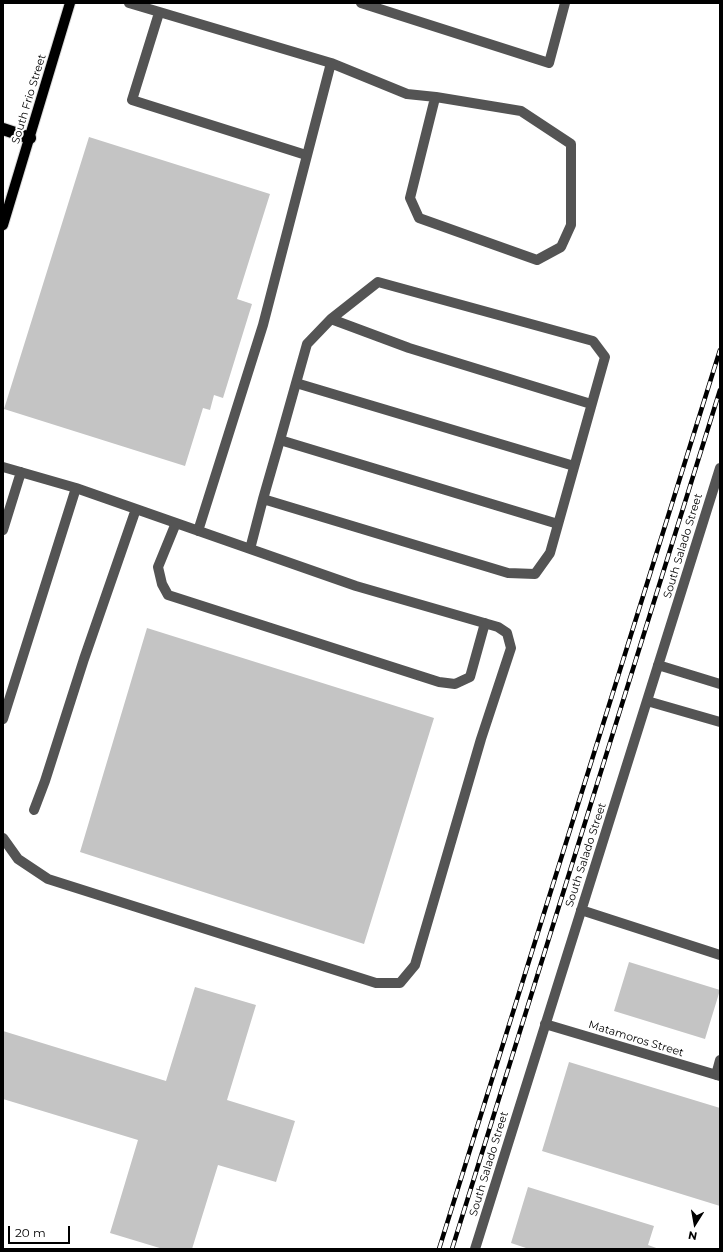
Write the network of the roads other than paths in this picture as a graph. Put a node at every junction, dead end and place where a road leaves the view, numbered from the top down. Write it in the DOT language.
graph roads {
  1 [pos="70,3"];
  2 [pos="129,3"];
  3 [pos="360,3"];
  4 [pos="565,3"];
  5 [pos="158,13"];
  6 [pos="331,63"];
  7 [pos="435,98"];
  8 [pos="3,129"];
  9 [pos="30,138"];
  10 [pos="306,155"];
  11 [pos="3,225"];
  12 [pos="331,319"];
  13 [pos="296,383"];
  14 [pos="591,404"];
  15 [pos="280,440"];
  16 [pos="574,466"];
  17 [pos="3,467"];
  18 [pos="720,468"];
  19 [pos="21,472"];
  20 [pos="76,488"];
  21 [pos="263,499"];
  22 [pos="136,509"];
  23 [pos="176,523"];
  24 [pos="558,524"];
  25 [pos="3,530"];
  26 [pos="198,531"];
  27 [pos="250,549"];
  28 [pos="485,623"];
  29 [pos="658,665"];
  30 [pos="720,684"];
  31 [pos="647,701"];
  32 [pos="3,719"];
  33 [pos="720,722"];
  34 [pos="34,810"];
  35 [pos="3,838"];
  36 [pos="581,910"];
  37 [pos="720,955"];
  38 [pos="546,1024"];
  39 [pos="720,1060"];
  40 [pos="718,1076"];
  41 [pos="475,1249"];
  1 -- 9 [label="main road, South Frio Street"];
  2 -- 5 [label="street"];
  3 -- 4 [label="street"];
  5 -- 6 [label="street"];
  5 -- 10 [label="street"];
  6 -- 7 [label="street"];
  6 -- 10 [label="street"];
  7 -- 7 [label="street"];
  8 -- 9 [label="highway"];
  9 -- 11 [label="main road, South Frio Street"];
  10 -- 26 [label="street"];
  12 -- 13 [label="street"];
  12 -- 14 [label="street"];
  12 -- 14 [label="street"];
  13 -- 15 [label="street"];
  13 -- 16 [label="street"];
  14 -- 16 [label="street"];
  15 -- 21 [label="street"];
  15 -- 24 [label="street"];
  16 -- 24 [label="street"];
  17 -- 19 [label="street"];
  18 -- 29 [label="street, South Salado Street"];
  19 -- 20 [label="street"];
  19 -- 25 [label="street"];
  20 -- 22 [label="street"];
  20 -- 32 [label="street"];
  21 -- 24 [label="street"];
  21 -- 27 [label="street"];
  22 -- 23 [label="street"];
  22 -- 34 [label="street"];
  23 -- 26 [label="street"];
  23 -- 28 [label="street"];
  26 -- 27 [label="street"];
  27 -- 28 [label="street"];
  28 -- 35 [label="street"];
  29 -- 30 [label="street"];
  29 -- 31 [label="street, South Salado Street"];
  31 -- 33 [label="street"];
  31 -- 36 [label="street, South Salado Street"];
  36 -- 37 [label="street"];
  36 -- 38 [label="street, South Salado Street"];
  38 -- 40 [label="street, Matamoros Street"];
  38 -- 41 [label="street, South Salado Street"];
  39 -- 40 [label="street"];
}
